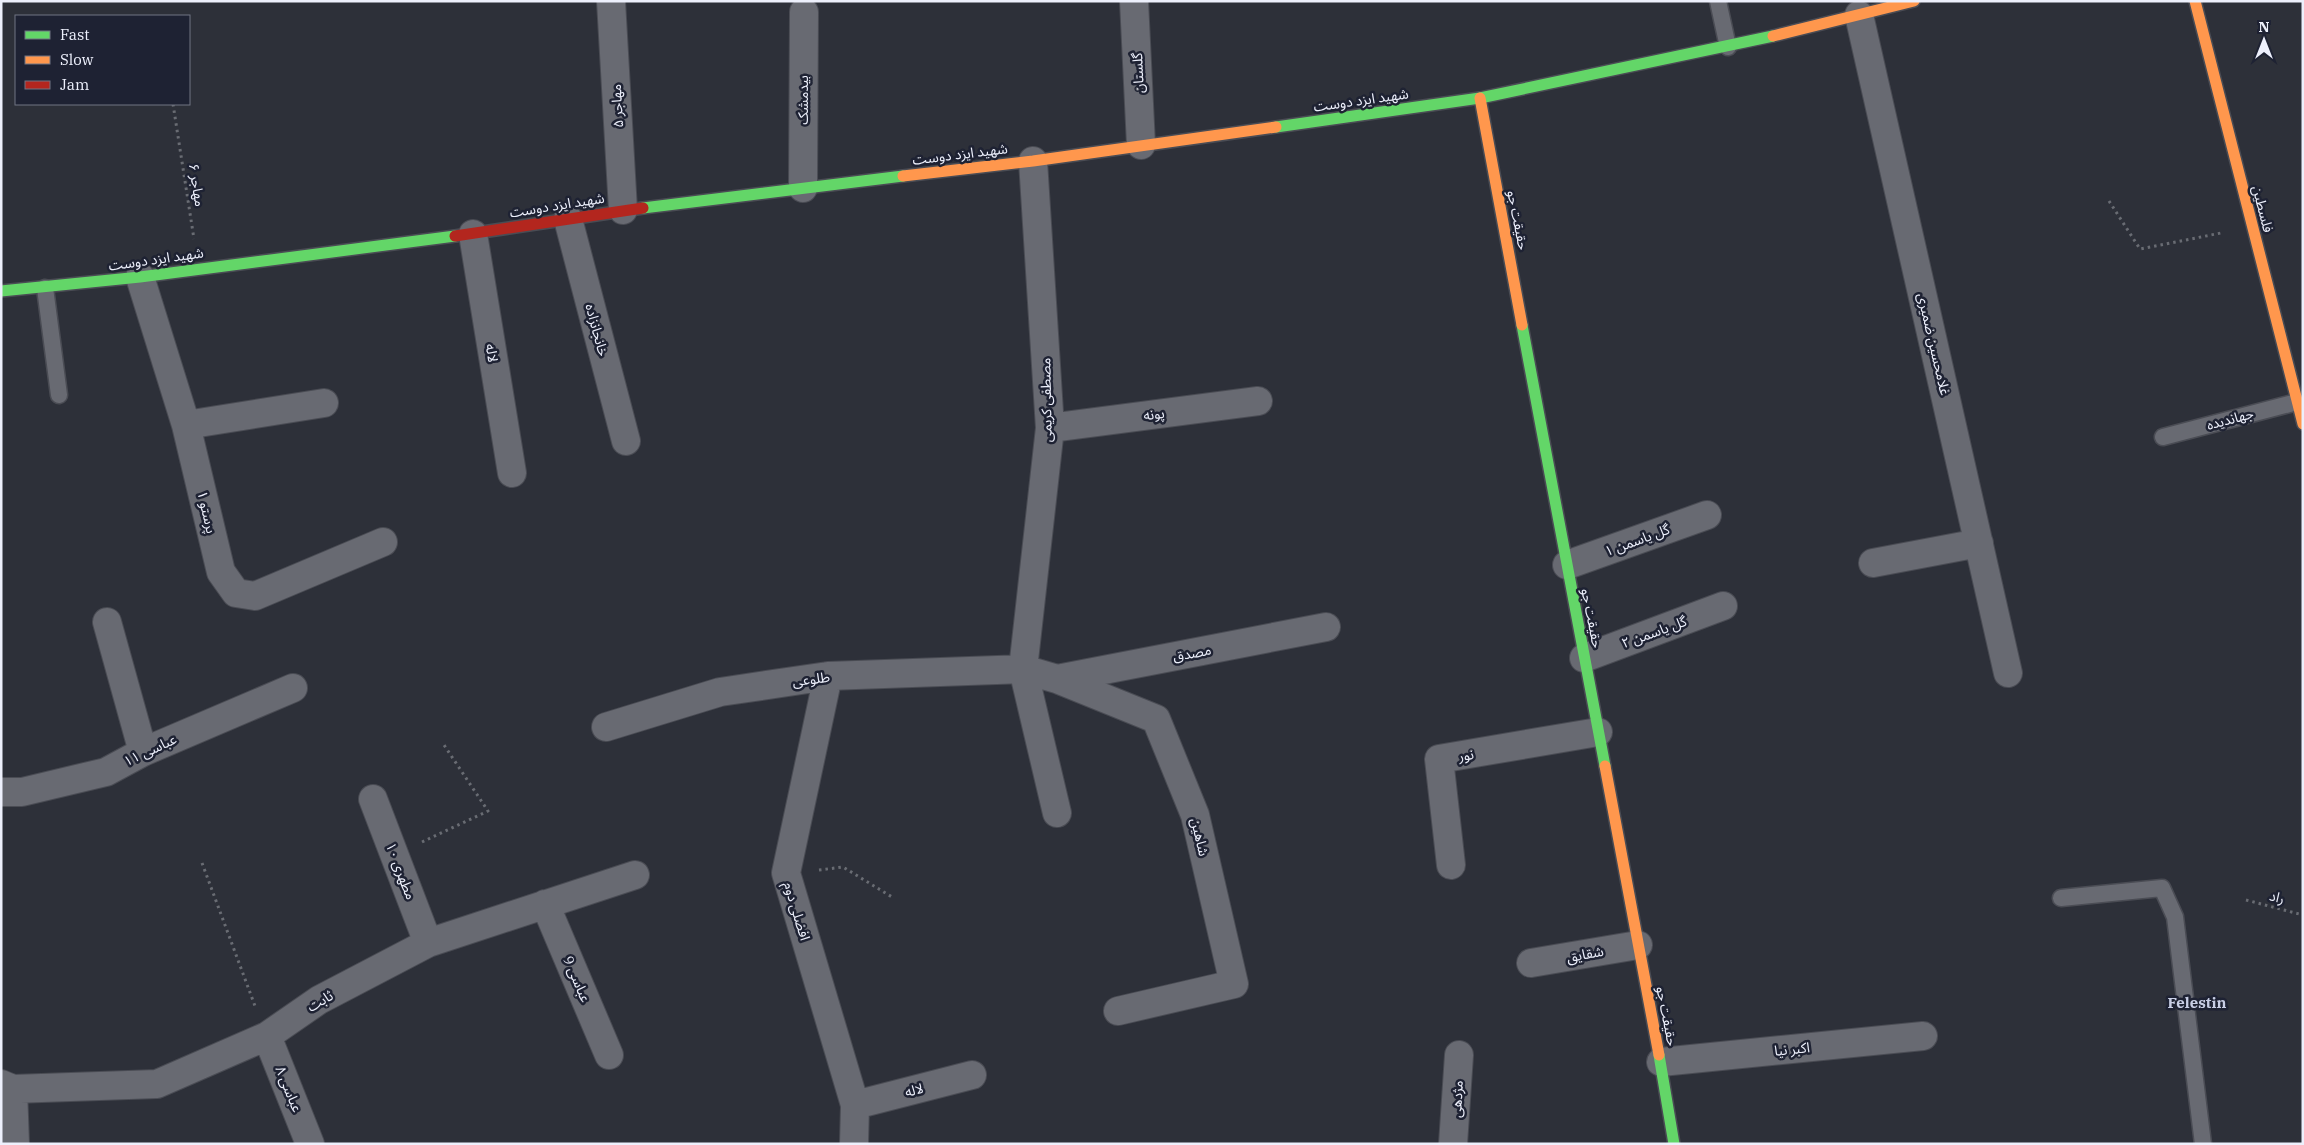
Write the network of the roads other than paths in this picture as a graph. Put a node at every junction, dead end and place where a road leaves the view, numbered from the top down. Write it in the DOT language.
graph roads {
  1 [pos="612,1"];
  2 [pos="1134,1"];
  3 [pos="1718,1"];
  4 [pos="1914,1"];
  5 [pos="2195,1"];
  6 [pos="804,12"];
  7 [pos="1859,15"];
  8 [pos="1728,47"];
  9 [pos="1480,98"];
  10 [pos="1141,145"];
  11 [pos="1033,161"];
  12 [pos="803,188"];
  13 [pos="623,210"];
  14 [pos="568,219"];
  15 [pos="473,234"];
  16 [pos="140,277"];
  17 [pos="45,288"];
  18 [pos="1,291"];
  19 [pos="59,395"];
  20 [pos="1258,400"];
  21 [pos="2297,402"];
  22 [pos="324,403"];
  23 [pos="2303,424"];
  24 [pos="186,425"];
  25 [pos="1050,428"];
  26 [pos="2164,437"];
  27 [pos="626,440"];
  28 [pos="512,473"];
  29 [pos="1707,515"];
  30 [pos="383,542"];
  31 [pos="1979,544"];
  32 [pos="1873,564"];
  33 [pos="1567,565"];
  34 [pos="1723,606"];
  35 [pos="107,622"];
  36 [pos="1326,627"];
  37 [pos="1584,658"];
  38 [pos="1023,669"];
  39 [pos="2008,673"];
  40 [pos="828,676"];
  41 [pos="1057,679"];
  42 [pos="293,688"];
  43 [pos="606,727"];
  44 [pos="1598,732"];
  45 [pos="143,752"];
  46 [pos="1,792"];
  47 [pos="374,799"];
  48 [pos="1057,813"];
  49 [pos="1452,865"];
  50 [pos="635,875"];
  51 [pos="2060,898"];
  52 [pos="546,904"];
  53 [pos="428,943"];
  54 [pos="1638,944"];
  55 [pos="1531,963"];
  56 [pos="1118,1011"];
  57 [pos="267,1036"];
  58 [pos="1923,1036"];
  59 [pos="609,1054"];
  60 [pos="1459,1054"];
  61 [pos="1661,1062"];
  62 [pos="972,1075"];
  63 [pos="7,1086"];
  64 [pos="855,1104"];
  65 [pos="15,1144"];
  66 [pos="310,1144"];
  67 [pos="854,1144"];
  68 [pos="1453,1144"];
  69 [pos="1674,1144"];
  70 [pos="2203,1144"];
  1 -- 13 [label="street, مهاجر ۵"];
  2 -- 10 [label="street, گلستان"];
  3 -- 8 [label="lane"];
  4 -- 7 [label="main road, شهید ایزد دوست"];
  5 -- 21 [label="main road, فلسطین"];
  6 -- 12 [label="street, بیدمشک"];
  7 -- 8 [label="main road, شهید ایزد دوست"];
  7 -- 31 [label="street, غلامحسین ضمیری"];
  8 -- 9 [label="main road, شهید ایزد دوست"];
  9 -- 10 [label="main road, شهید ایزد دوست"];
  9 -- 33 [label="main road, حقیقت جو"];
  10 -- 11 [label="main road, شهید ایزد دوست"];
  11 -- 12 [label="main road, شهید ایزد دوست"];
  11 -- 25 [label="street, مصطفی کریمی"];
  12 -- 13 [label="main road, شهید ایزد دوست"];
  13 -- 14 [label="main road, شهید ایزد دوست"];
  14 -- 15 [label="main road, شهید ایزد دوست"];
  14 -- 27 [label="street, خانجانزاده"];
  15 -- 16 [label="main road, شهید ایزد دوست"];
  15 -- 28 [label="street, لاله"];
  16 -- 17 [label="main road, شهید ایزد دوست"];
  16 -- 24 [label="street, پرستو ۱"];
  17 -- 18 [label="main road, شهید ایزد دوست"];
  17 -- 19 [label="lane"];
  20 -- 25 [label="street, پونه"];
  21 -- 23 [label="main road, فلسطین"];
  21 -- 26 [label="lane, جهاندیده"];
  22 -- 24 [label="street"];
  24 -- 30 [label="street, پرستو ۱"];
  25 -- 38 [label="street, مصطفی کریمی"];
  29 -- 33 [label="street, گل یاسمن ۱"];
  31 -- 32 [label="street"];
  31 -- 39 [label="street, غلامحسین ضمیری"];
  33 -- 37 [label="main road, حقیقت جو"];
  34 -- 37 [label="street, گل یاسمن ۲"];
  35 -- 45 [label="street"];
  36 -- 41 [label="street, مصدق"];
  37 -- 44 [label="main road, حقیقت جو"];
  38 -- 40 [label="street, طلوعی"];
  38 -- 41 [label="street, شاهین"];
  38 -- 48 [label="street, مصطفی کریمی"];
  40 -- 43 [label="street, طلوعی"];
  40 -- 64 [label="street, افضلی دوم"];
  41 -- 56 [label="street, شاهین"];
  42 -- 45 [label="street, عباسی ۱۱"];
  44 -- 49 [label="street, نور"];
  44 -- 54 [label="main road, حقیقت جو"];
  45 -- 46 [label="street, عباسی ۱۱"];
  47 -- 53 [label="street, مطهری ۱۰"];
  50 -- 52 [label="street, ثابت"];
  51 -- 70 [label="lane"];
  52 -- 53 [label="street, ثابت"];
  52 -- 59 [label="street, عباسی 9"];
  53 -- 57 [label="street, ثابت"];
  54 -- 55 [label="street, شقایق"];
  54 -- 61 [label="main road, حقیقت جو"];
  57 -- 63 [label="street, ثابت"];
  57 -- 66 [label="street, عباسی ۸"];
  58 -- 61 [label="street, اکبر نیا"];
  60 -- 68 [label="street, مژدهی"];
  61 -- 69 [label="main road, حقیقت جو"];
  62 -- 64 [label="street, لاله"];
  63 -- 65 [label="street"];
  64 -- 67 [label="street, افضلی دوم"];
}
